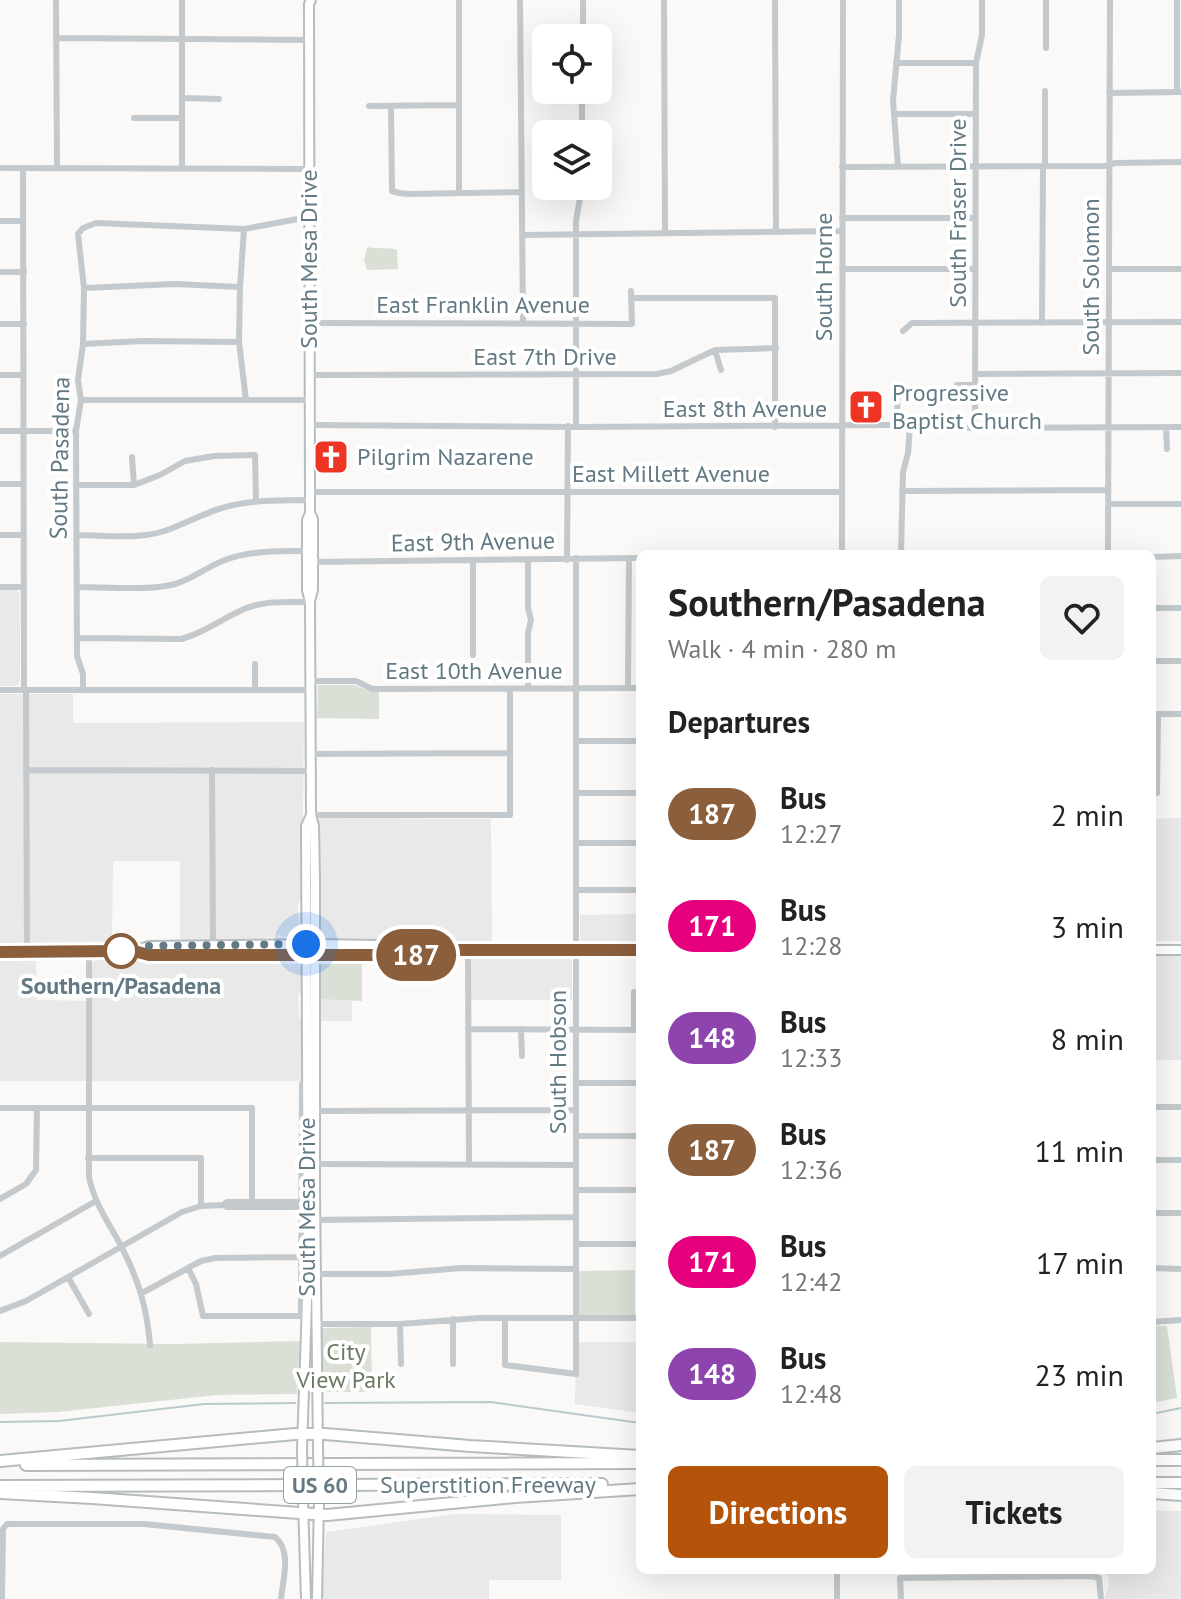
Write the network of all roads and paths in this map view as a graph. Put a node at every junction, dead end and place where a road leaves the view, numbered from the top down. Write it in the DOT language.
graph roads {
  1 [pos="56,0"];
  2 [pos="182,0"];
  3 [pos="459,0"];
  4 [pos="520,0"];
  5 [pos="583,0"];
  6 [pos="664,0"];
  7 [pos="775,0"];
  8 [pos="843,0"];
  9 [pos="899,0"];
  10 [pos="982,0"];
  11 [pos="1046,0"];
  12 [pos="1110,0"];
  13 [pos="1177,0"];
  14 [pos="308,1"];
  15 [pos="583,24"];
  16 [pos="56,38"];
  17 [pos="182,39"];
  18 [pos="309,40"];
  19 [pos="1046,48"];
  20 [pos="896,63"];
  21 [pos="976,63"];
  22 [pos="1045,91"];
  23 [pos="1179,92"];
  24 [pos="1109,93"];
  25 [pos="182,98"];
  26 [pos="219,99"];
  27 [pos="459,105"];
  28 [pos="369,106"];
  29 [pos="391,106"];
  30 [pos="894,114"];
  31 [pos="976,114"];
  32 [pos="134,118"];
  33 [pos="182,118"];
  34 [pos="1181,162"];
  35 [pos="1110,164"];
  36 [pos="976,166"];
  37 [pos="1044,166"];
  38 [pos="842,167"];
  39 [pos="898,167"];
  40 [pos="0,168"];
  41 [pos="23,168"];
  42 [pos="57,168"];
  43 [pos="182,169"];
  44 [pos="309,169"];
  45 [pos="522,192"];
  46 [pos="459,193"];
  47 [pos="580,200"];
  48 [pos="309,217"];
  49 [pos="842,218"];
  50 [pos="975,218"];
  51 [pos="0,221"];
  52 [pos="23,221"];
  53 [pos="244,229"];
  54 [pos="842,231"];
  55 [pos="776,232"];
  56 [pos="665,233"];
  57 [pos="576,234"];
  58 [pos="523,235"];
  59 [pos="842,269"];
  60 [pos="975,269"];
  61 [pos="1109,269"];
  62 [pos="1181,269"];
  63 [pos="0,272"];
  64 [pos="24,272"];
  65 [pos="240,287"];
  66 [pos="84,288"];
  67 [pos="1109,322"];
  68 [pos="1181,322"];
  69 [pos="309,323"];
  70 [pos="523,323"];
  71 [pos="576,323"];
  72 [pos="976,323"];
  73 [pos="1042,323"];
  74 [pos="0,324"];
  75 [pos="24,324"];
  76 [pos="903,331"];
  77 [pos="239,342"];
  78 [pos="83,344"];
  79 [pos="776,348"];
  80 [pos="715,350"];
  81 [pos="721,370"];
  82 [pos="1181,373"];
  83 [pos="976,374"];
  84 [pos="1109,374"];
  85 [pos="0,375"];
  86 [pos="23,375"];
  87 [pos="310,375"];
  88 [pos="576,375"];
  89 [pos="957,385"];
  90 [pos="975,385"];
  91 [pos="901,391"];
  92 [pos="81,400"];
  93 [pos="246,400"];
  94 [pos="310,400"];
  95 [pos="310,425"];
  96 [pos="898,425"];
  97 [pos="910,425"];
  98 [pos="841,426"];
  99 [pos="572,427"];
  100 [pos="775,427"];
  101 [pos="975,427"];
  102 [pos="1108,427"];
  103 [pos="1166,427"];
  104 [pos="1181,427"];
  105 [pos="0,431"];
  106 [pos="23,431"];
  107 [pos="76,431"];
  108 [pos="1167,449"];
  109 [pos="132,457"];
  110 [pos="0,484"];
  111 [pos="23,484"];
  112 [pos="76,485"];
  113 [pos="134,485"];
  114 [pos="1108,490"];
  115 [pos="902,491"];
  116 [pos="567,492"];
  117 [pos="841,492"];
  118 [pos="310,496"];
  119 [pos="256,501"];
  120 [pos="1108,504"];
  121 [pos="1181,504"];
  122 [pos="0,535"];
  123 [pos="23,535"];
  124 [pos="77,535"];
  125 [pos="842,550"];
  126 [pos="901,550"];
  127 [pos="1108,550"];
  128 [pos="310,551"];
  129 [pos="1181,556"];
  130 [pos="1156,557"];
  131 [pos="576,558"];
  132 [pos="629,558"];
  133 [pos="636,558"];
  134 [pos="528,560"];
  135 [pos="567,560"];
  136 [pos="473,561"];
  137 [pos="310,562"];
  138 [pos="0,587"];
  139 [pos="23,587"];
  140 [pos="77,587"];
  141 [pos="310,602"];
  142 [pos="1156,608"];
  143 [pos="1181,608"];
  144 [pos="77,638"];
  145 [pos="473,655"];
  146 [pos="1156,661"];
  147 [pos="1181,661"];
  148 [pos="255,664"];
  149 [pos="310,685"];
  150 [pos="628,688"];
  151 [pos="636,688"];
  152 [pos="510,689"];
  153 [pos="528,689"];
  154 [pos="576,689"];
  155 [pos="0,690"];
  156 [pos="25,690"];
  157 [pos="83,690"];
  158 [pos="255,690"];
  159 [pos="1181,714"];
  160 [pos="576,741"];
  161 [pos="636,741"];
  162 [pos="509,753"];
  163 [pos="310,754"];
  164 [pos="1156,767"];
  165 [pos="27,770"];
  166 [pos="212,770"];
  167 [pos="310,771"];
  168 [pos="576,793"];
  169 [pos="636,793"];
  170 [pos="311,815"];
  171 [pos="576,843"];
  172 [pos="636,843"];
  173 [pos="306,849"];
  174 [pos="315,889"];
  175 [pos="576,890"];
  176 [pos="636,890"];
  177 [pos="311,944"];
  178 [pos="213,945"];
  179 [pos="422,946"];
  180 [pos="449,950"];
  181 [pos="468,950"];
  182 [pos="576,950"];
  183 [pos="636,950"];
  184 [pos="1156,950"];
  185 [pos="1181,950"];
  186 [pos="27,951"];
  187 [pos="89,951"];
  188 [pos="134,951"];
  189 [pos="0,952"];
  190 [pos="172,956"];
  191 [pos="311,956"];
  192 [pos="378,956"];
  193 [pos="634,992"];
  194 [pos="636,1017"];
  195 [pos="468,1029"];
  196 [pos="521,1029"];
  197 [pos="576,1029"];
  198 [pos="636,1030"];
  199 [pos="522,1056"];
  200 [pos="576,1083"];
  201 [pos="636,1083"];
  202 [pos="302,1084"];
  203 [pos="89,1107"];
  204 [pos="1156,1107"];
  205 [pos="1181,1107"];
  206 [pos="0,1108"];
  207 [pos="37,1108"];
  208 [pos="576,1110"];
  209 [pos="312,1111"];
  210 [pos="468,1111"];
  211 [pos="576,1136"];
  212 [pos="636,1136"];
  213 [pos="88,1158"];
  214 [pos="1156,1160"];
  215 [pos="1181,1160"];
  216 [pos="312,1164"];
  217 [pos="469,1164"];
  218 [pos="576,1165"];
  219 [pos="0,1189"];
  220 [pos="576,1190"];
  221 [pos="636,1190"];
  222 [pos="2,1198"];
  223 [pos="96,1201"];
  224 [pos="252,1204"];
  225 [pos="309,1204"];
  226 [pos="201,1206"];
  227 [pos="1156,1213"];
  228 [pos="1181,1213"];
  229 [pos="156,1214"];
  230 [pos="576,1217"];
  231 [pos="312,1220"];
  232 [pos="160,1223"];
  233 [pos="576,1244"];
  234 [pos="636,1244"];
  235 [pos="121,1246"];
  236 [pos="0,1256"];
  237 [pos="302,1257"];
  238 [pos="188,1268"];
  239 [pos="1156,1268"];
  240 [pos="576,1269"];
  241 [pos="1181,1269"];
  242 [pos="312,1274"];
  243 [pos="68,1277"];
  244 [pos="142,1293"];
  245 [pos="14,1306"];
  246 [pos="0,1311"];
  247 [pos="89,1314"];
  248 [pos="18,1315"];
  249 [pos="304,1316"];
  250 [pos="505,1318"];
  251 [pos="636,1318"];
  252 [pos="453,1319"];
  253 [pos="575,1319"];
  254 [pos="1181,1320"];
  255 [pos="1156,1322"];
  256 [pos="317,1324"];
  257 [pos="400,1324"];
  258 [pos="150,1345"];
  259 [pos="401,1364"];
  260 [pos="453,1364"];
  261 [pos="302,1434"];
  262 [pos="319,1434"];
  263 [pos="1181,1445"];
  264 [pos="1156,1448"];
  265 [pos="636,1456"];
  266 [pos="1156,1460"];
  267 [pos="1181,1460"];
  268 [pos="0,1463"];
  269 [pos="636,1463"];
  270 [pos="1156,1483"];
  271 [pos="1181,1483"];
  272 [pos="0,1486"];
  273 [pos="636,1486"];
  274 [pos="636,1486"];
  275 [pos="0,1493"];
  276 [pos="1156,1493"];
  277 [pos="1181,1495"];
  278 [pos="303,1513"];
  279 [pos="320,1514"];
  280 [pos="837,1574"];
  281 [pos="2,1599"];
  282 [pos="281,1599"];
  283 [pos="306,1599"];
  284 [pos="317,1599"];
  285 [pos="837,1599"];
  286 [pos="901,1599"];
  287 [pos="1101,1599"];
  1 -- 16 [label="street"];
  2 -- 17 [label="street"];
  3 -- 27 [label="street"];
  4 -- 45 [label="street"];
  5 -- 15 [label="street"];
  6 -- 56 [label="street"];
  7 -- 55 [label="street"];
  8 -- 38 [label="street, South Horne"];
  9 -- 20 [label="street"];
  10 -- 21 [label="street, South Fraser Drive"];
  11 -- 19 [label="street"];
  12 -- 24 [label="street, South Solomon"];
  13 -- 23 [label="street"];
  14 -- 18 [label="main road, South Mesa Drive"];
  16 -- 17 [label="street"];
  16 -- 42 [label="street"];
  17 -- 18 [label="street"];
  17 -- 25 [label="street"];
  18 -- 44 [label="main road, South Mesa Drive"];
  20 -- 21 [label="street"];
  20 -- 30 [label="street"];
  21 -- 31 [label="street, South Fraser Drive"];
  22 -- 37 [label="street"];
  23 -- 24 [label="street"];
  24 -- 35 [label="street, South Solomon"];
  25 -- 26 [label="street"];
  25 -- 33 [label="street"];
  27 -- 29 [label="street"];
  27 -- 46 [label="street"];
  28 -- 29 [label="street"];
  29 -- 46 [label="street"];
  30 -- 31 [label="street"];
  30 -- 39 [label="street"];
  31 -- 36 [label="street, South Fraser Drive"];
  32 -- 33 [label="street"];
  33 -- 43 [label="street"];
  34 -- 35 [label="street"];
  35 -- 37 [label="street"];
  35 -- 61 [label="street, South Solomon"];
  36 -- 37 [label="street"];
  36 -- 39 [label="street"];
  36 -- 50 [label="street, South Fraser Drive"];
  37 -- 73 [label="street"];
  38 -- 39 [label="street"];
  38 -- 49 [label="street, South Horne"];
  40 -- 41 [label="street"];
  41 -- 42 [label="street"];
  41 -- 52 [label="street"];
  42 -- 43 [label="street"];
  43 -- 44 [label="street"];
  44 -- 48 [label="main road, South Mesa Drive"];
  45 -- 46 [label="street"];
  45 -- 58 [label="street"];
  47 -- 57 [label="street"];
  48 -- 53 [label="street"];
  48 -- 69 [label="main road, South Mesa Drive"];
  49 -- 50 [label="street"];
  49 -- 54 [label="street, South Horne"];
  50 -- 60 [label="street, South Fraser Drive"];
  51 -- 52 [label="street"];
  52 -- 64 [label="street"];
  53 -- 65 [label="street"];
  53 -- 66 [label="street, South Pasadena"];
  54 -- 55 [label="street"];
  54 -- 59 [label="street, South Horne"];
  55 -- 56 [label="street"];
  56 -- 57 [label="street"];
  57 -- 58 [label="street"];
  57 -- 71 [label="street"];
  58 -- 70 [label="street"];
  59 -- 60 [label="street"];
  59 -- 98 [label="street, South Horne"];
  60 -- 72 [label="street, South Fraser Drive"];
  61 -- 62 [label="street"];
  61 -- 67 [label="street, South Solomon"];
  63 -- 64 [label="street"];
  64 -- 75 [label="street"];
  65 -- 66 [label="street"];
  65 -- 77 [label="street"];
  66 -- 78 [label="street, South Pasadena"];
  67 -- 68 [label="street"];
  67 -- 73 [label="street"];
  67 -- 84 [label="street, South Solomon"];
  69 -- 70 [label="street, East Franklin Avenue"];
  69 -- 87 [label="main road, South Mesa Drive"];
  70 -- 71 [label="street, East Franklin Avenue"];
  71 -- 79 [label="street, East Franklin Avenue"];
  71 -- 88 [label="street"];
  72 -- 73 [label="street"];
  72 -- 76 [label="street"];
  72 -- 83 [label="street, South Fraser Drive"];
  74 -- 75 [label="street"];
  75 -- 86 [label="street"];
  77 -- 78 [label="street"];
  77 -- 93 [label="street"];
  78 -- 92 [label="street, South Pasadena"];
  79 -- 80 [label="street, East 7th Drive"];
  79 -- 100 [label="street"];
  80 -- 81 [label="street"];
  80 -- 88 [label="street, East 7th Drive"];
  82 -- 84 [label="street"];
  83 -- 84 [label="street"];
  83 -- 90 [label="street, South Fraser Drive"];
  84 -- 102 [label="street, South Solomon"];
  85 -- 86 [label="street"];
  86 -- 106 [label="street"];
  87 -- 88 [label="street, East 7th Drive"];
  87 -- 94 [label="main road, South Mesa Drive"];
  88 -- 99 [label="street"];
  89 -- 90 [label="street"];
  90 -- 101 [label="street, South Fraser Drive"];
  91 -- 96 [label="street"];
  92 -- 93 [label="street"];
  92 -- 107 [label="street, South Pasadena"];
  93 -- 94 [label="street"];
  94 -- 95 [label="main road, South Mesa Drive"];
  95 -- 99 [label="street, East 8th Avenue"];
  95 -- 118 [label="main road, South Mesa Drive"];
  96 -- 97 [label="street, East 8th Avenue"];
  96 -- 98 [label="street, East 8th Avenue"];
  97 -- 101 [label="street, East 8th Avenue"];
  97 -- 115 [label="street"];
  98 -- 100 [label="street, East 8th Avenue"];
  98 -- 117 [label="street, South Horne"];
  99 -- 100 [label="street, East 8th Avenue"];
  99 -- 116 [label="street"];
  101 -- 102 [label="street, East 8th Avenue"];
  102 -- 103 [label="street, East 8th Avenue"];
  102 -- 114 [label="street, South Solomon"];
  103 -- 104 [label="street, East 8th Avenue"];
  103 -- 108 [label="street"];
  105 -- 106 [label="street"];
  106 -- 107 [label="street"];
  106 -- 111 [label="street"];
  107 -- 112 [label="street, South Pasadena"];
  109 -- 113 [label="street"];
  110 -- 111 [label="street"];
  111 -- 123 [label="street"];
  112 -- 113 [label="street"];
  112 -- 124 [label="street, South Pasadena"];
  113 -- 119 [label="street"];
  114 -- 115 [label="street"];
  114 -- 120 [label="street, South Solomon"];
  115 -- 126 [label="street"];
  116 -- 117 [label="street, East Millett Avenue"];
  116 -- 118 [label="street, East Millett Avenue"];
  116 -- 135 [label="street"];
  117 -- 125 [label="street, South Horne"];
  118 -- 119 [label="street, East Millett Avenue"];
  118 -- 128 [label="main road, South Mesa Drive"];
  119 -- 124 [label="street, East Millett Avenue"];
  120 -- 121 [label="street"];
  120 -- 127 [label="street, South Solomon"];
  122 -- 123 [label="street"];
  123 -- 139 [label="street"];
  124 -- 140 [label="street, South Pasadena"];
  128 -- 137 [label="main road, South Mesa Drive"];
  128 -- 140 [label="street"];
  129 -- 130 [label="street"];
  131 -- 132 [label="street, East 9th Avenue"];
  131 -- 135 [label="street, East 9th Avenue"];
  131 -- 154 [label="street, South Hobson"];
  132 -- 133 [label="street, East 9th Avenue"];
  132 -- 150 [label="street"];
  134 -- 135 [label="street, East 9th Avenue"];
  134 -- 136 [label="street, East 9th Avenue"];
  134 -- 153 [label="street"];
  136 -- 137 [label="street, East 9th Avenue"];
  136 -- 145 [label="street"];
  137 -- 141 [label="main road, South Mesa Drive"];
  138 -- 139 [label="street"];
  139 -- 156 [label="street"];
  140 -- 144 [label="street, South Pasadena"];
  141 -- 144 [label="street"];
  141 -- 149 [label="main road, South Mesa Drive"];
  142 -- 143 [label="street"];
  144 -- 157 [label="street, South Pasadena"];
  146 -- 147 [label="street"];
  148 -- 158 [label="street"];
  149 -- 152 [label="street, East 10th Avenue"];
  149 -- 158 [label="street, East 10th Avenue"];
  149 -- 163 [label="main road, South Mesa Drive"];
  150 -- 151 [label="street, East 10th Avenue"];
  150 -- 154 [label="street, East 10th Avenue"];
  152 -- 153 [label="street, East 10th Avenue"];
  152 -- 162 [label="street"];
  153 -- 154 [label="street, East 10th Avenue"];
  154 -- 160 [label="street, South Hobson"];
  155 -- 156 [label="street, East 10th Avenue"];
  156 -- 157 [label="street, East 10th Avenue"];
  156 -- 165 [label="street"];
  157 -- 158 [label="street, East 10th Avenue"];
  159 -- 164 [label="street"];
  160 -- 161 [label="street"];
  160 -- 168 [label="street, South Hobson"];
  162 -- 163 [label="street"];
  162 -- 170 [label="street"];
  163 -- 167 [label="main road, South Mesa Drive"];
  165 -- 166 [label="street"];
  165 -- 186 [label="street"];
  166 -- 167 [label="street"];
  166 -- 178 [label="street"];
  167 -- 170 [label="main road, South Mesa Drive"];
  168 -- 169 [label="street"];
  168 -- 171 [label="street, South Hobson"];
  170 -- 173 [label="main road, South Mesa Drive"];
  170 -- 174 [label="main road, South Mesa Drive"];
  171 -- 172 [label="street"];
  171 -- 175 [label="street, South Hobson"];
  173 -- 174 [label="main road"];
  173 -- 177 [label="main road, South Mesa Drive"];
  174 -- 177 [label="main road, South Mesa Drive"];
  175 -- 176 [label="street"];
  175 -- 182 [label="street, South Hobson"];
  177 -- 178 [label="main road"];
  177 -- 179 [label="main road"];
  177 -- 191 [label="main road, South Mesa Drive"];
  178 -- 188 [label="main road"];
  178 -- 190 [label="main road"];
  179 -- 180 [label="main road"];
  179 -- 192 [label="main road"];
  180 -- 181 [label="main road"];
  180 -- 192 [label="main road"];
  181 -- 182 [label="main road"];
  181 -- 195 [label="street"];
  182 -- 183 [label="main road"];
  182 -- 197 [label="street, South Hobson"];
  184 -- 185 [label="main road"];
  186 -- 187 [label="main road"];
  186 -- 189 [label="main road"];
  187 -- 188 [label="main road"];
  187 -- 203 [label="street"];
  188 -- 190 [label="main road"];
  190 -- 191 [label="main road"];
  191 -- 192 [label="main road"];
  191 -- 209 [label="main road, South Mesa Drive"];
  193 -- 194 [label="street"];
  195 -- 196 [label="street"];
  195 -- 210 [label="street"];
  196 -- 197 [label="street"];
  196 -- 199 [label="street"];
  197 -- 198 [label="street"];
  197 -- 200 [label="street, South Hobson"];
  200 -- 201 [label="street"];
  200 -- 208 [label="street, South Hobson"];
  202 -- 225 [label="street, South Mesa Drive"];
  203 -- 207 [label="street"];
  203 -- 213 [label="street"];
  203 -- 224 [label="street"];
  204 -- 205 [label="street"];
  206 -- 207 [label="street"];
  207 -- 222 [label="street"];
  208 -- 210 [label="street"];
  208 -- 211 [label="street, South Hobson"];
  209 -- 210 [label="street"];
  209 -- 216 [label="main road, South Mesa Drive"];
  210 -- 217 [label="street"];
  211 -- 212 [label="street"];
  211 -- 218 [label="street, South Hobson"];
  213 -- 223 [label="street"];
  213 -- 226 [label="street"];
  214 -- 215 [label="street"];
  216 -- 217 [label="street"];
  216 -- 225 [label="main road, South Mesa Drive"];
  217 -- 218 [label="street"];
  218 -- 220 [label="street, South Hobson"];
  219 -- 222 [label="street"];
  220 -- 221 [label="street"];
  220 -- 230 [label="street, South Hobson"];
  223 -- 235 [label="street"];
  223 -- 236 [label="street"];
  224 -- 225 [label="street"];
  224 -- 226 [label="street"];
  225 -- 231 [label="main road, South Mesa Drive"];
  225 -- 237 [label="street, South Mesa Drive"];
  226 -- 232 [label="street"];
  227 -- 228 [label="street"];
  229 -- 232 [label="street"];
  230 -- 231 [label="street"];
  230 -- 233 [label="street, South Hobson"];
  231 -- 242 [label="main road, South Mesa Drive"];
  232 -- 235 [label="street"];
  233 -- 234 [label="street"];
  233 -- 240 [label="street, South Hobson"];
  235 -- 243 [label="street"];
  235 -- 244 [label="street"];
  237 -- 238 [label="street"];
  237 -- 249 [label="street, South Mesa Drive"];
  238 -- 244 [label="street"];
  238 -- 249 [label="street"];
  239 -- 241 [label="street"];
  240 -- 242 [label="street"];
  240 -- 253 [label="street, South Hobson"];
  242 -- 249 [label="main road, South Mesa Drive"];
  242 -- 256 [label="main road, South Mesa Drive"];
  243 -- 245 [label="street"];
  243 -- 247 [label="street"];
  244 -- 258 [label="street"];
  245 -- 246 [label="street"];
  245 -- 248 [label="street"];
  249 -- 261 [label="main road, South Mesa Drive"];
  250 -- 252 [label="street"];
  250 -- 253 [label="street"];
  250 -- 253 [label="street, South Hobson"];
  251 -- 253 [label="street"];
  252 -- 257 [label="street"];
  252 -- 260 [label="street"];
  254 -- 255 [label="street"];
  256 -- 257 [label="street"];
  256 -- 262 [label="main road, South Mesa Drive"];
  257 -- 259 [label="street"];
  261 -- 262 [label="highway"];
  261 -- 268 [label="highway"];
  261 -- 278 [label="main road, South Mesa Drive, bridge"];
  262 -- 265 [label="highway"];
  262 -- 279 [label="main road, South Mesa Drive, bridge"];
  263 -- 264 [label="highway"];
  266 -- 267 [label="highway"];
  268 -- 269 [label="highway, Superstition Freeway / US 60"];
  270 -- 271 [label="highway"];
  272 -- 273 [label="highway, Superstition Freeway / US 60"];
  274 -- 279 [label="highway"];
  275 -- 278 [label="highway"];
  276 -- 277 [label="highway"];
  278 -- 279 [label="highway"];
  278 -- 283 [label="main road, South Mesa Drive"];
  279 -- 284 [label="main road, South Mesa Drive"];
  280 -- 285 [label="street"];
  281 -- 282 [label="street"];
  286 -- 287 [label="street"];
}
